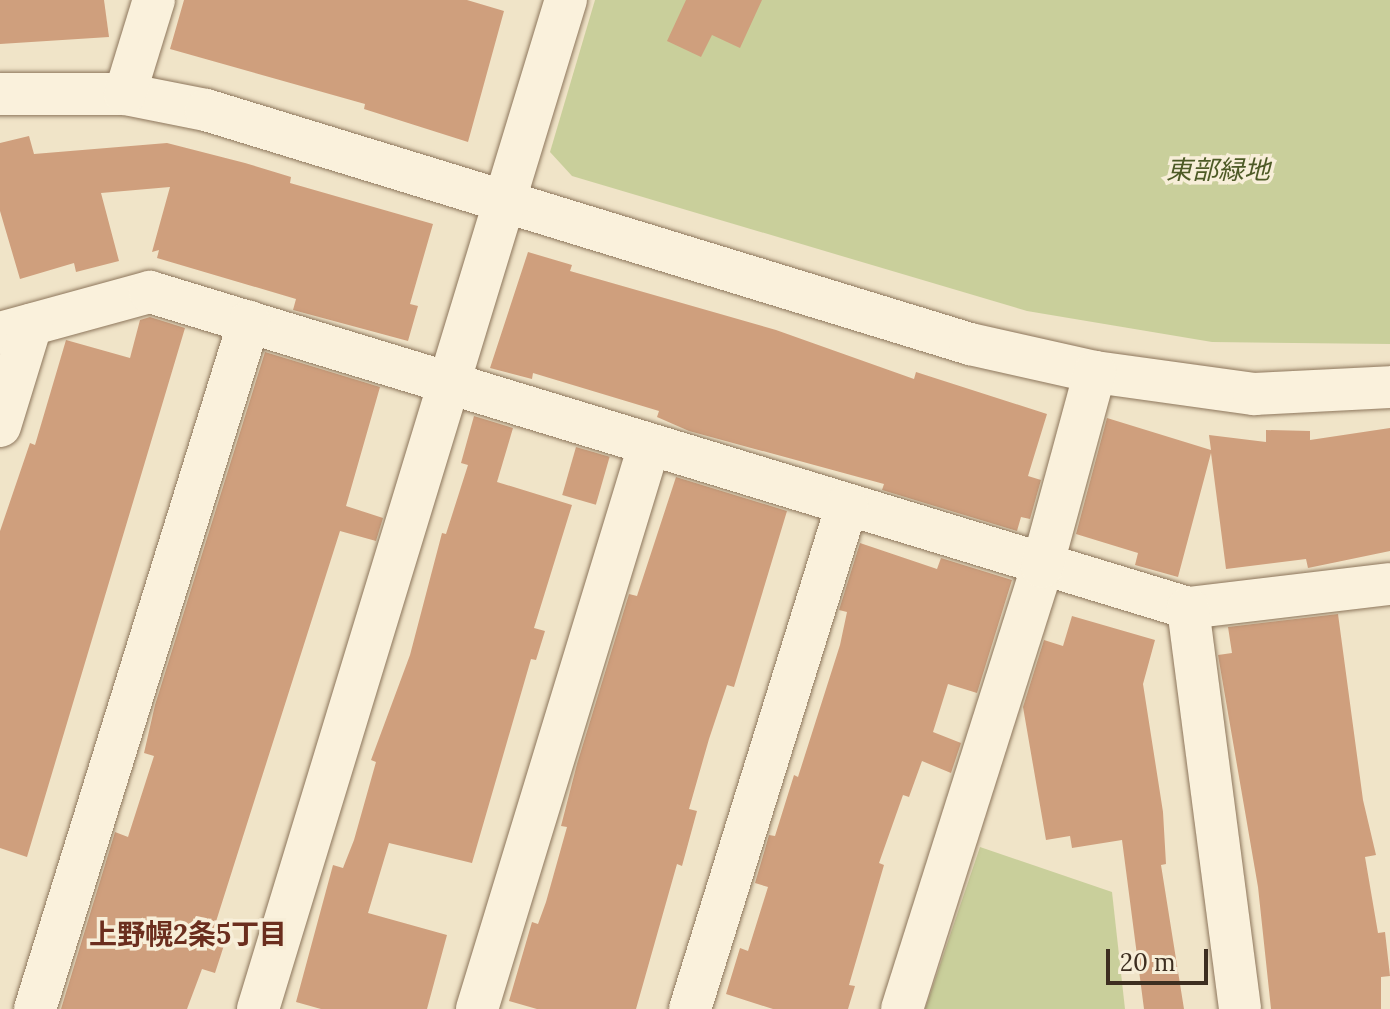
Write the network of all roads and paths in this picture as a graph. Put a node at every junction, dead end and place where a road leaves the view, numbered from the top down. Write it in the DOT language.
graph roads {
  1 [pos="154,0"];
  2 [pos="556,3"];
  3 [pos="0,94"];
  4 [pos="125,94"];
  5 [pos="506,202"];
  6 [pos="249,322"];
  7 [pos="16,329"];
  8 [pos="1095,372"];
  9 [pos="450,384"];
  10 [pos="1390,387"];
  11 [pos="0,426"];
  12 [pos="649,446"];
  13 [pos="847,505"];
  14 [pos="1042,567"];
  15 [pos="1389,592"];
  16 [pos="1188,608"];
  17 [pos="35,1009"];
  18 [pos="258,1009"];
  19 [pos="477,1009"];
  20 [pos="690,1009"];
  21 [pos="902,1009"];
  22 [pos="1240,1009"];
  1 -- 4 [label="street"];
  2 -- 5 [label="street"];
  3 -- 4 [label="street"];
  4 -- 5 [label="street"];
  5 -- 8 [label="street"];
  5 -- 9 [label="street"];
  6 -- 7 [label="street"];
  6 -- 9 [label="street"];
  6 -- 17 [label="street"];
  7 -- 11 [label="street"];
  8 -- 10 [label="street"];
  8 -- 14 [label="street"];
  9 -- 12 [label="street"];
  9 -- 18 [label="street"];
  12 -- 13 [label="street"];
  12 -- 19 [label="street"];
  13 -- 14 [label="street"];
  13 -- 20 [label="street"];
  14 -- 16 [label="street"];
  14 -- 21 [label="street"];
  15 -- 16 [label="street"];
  16 -- 22 [label="street"];
}
